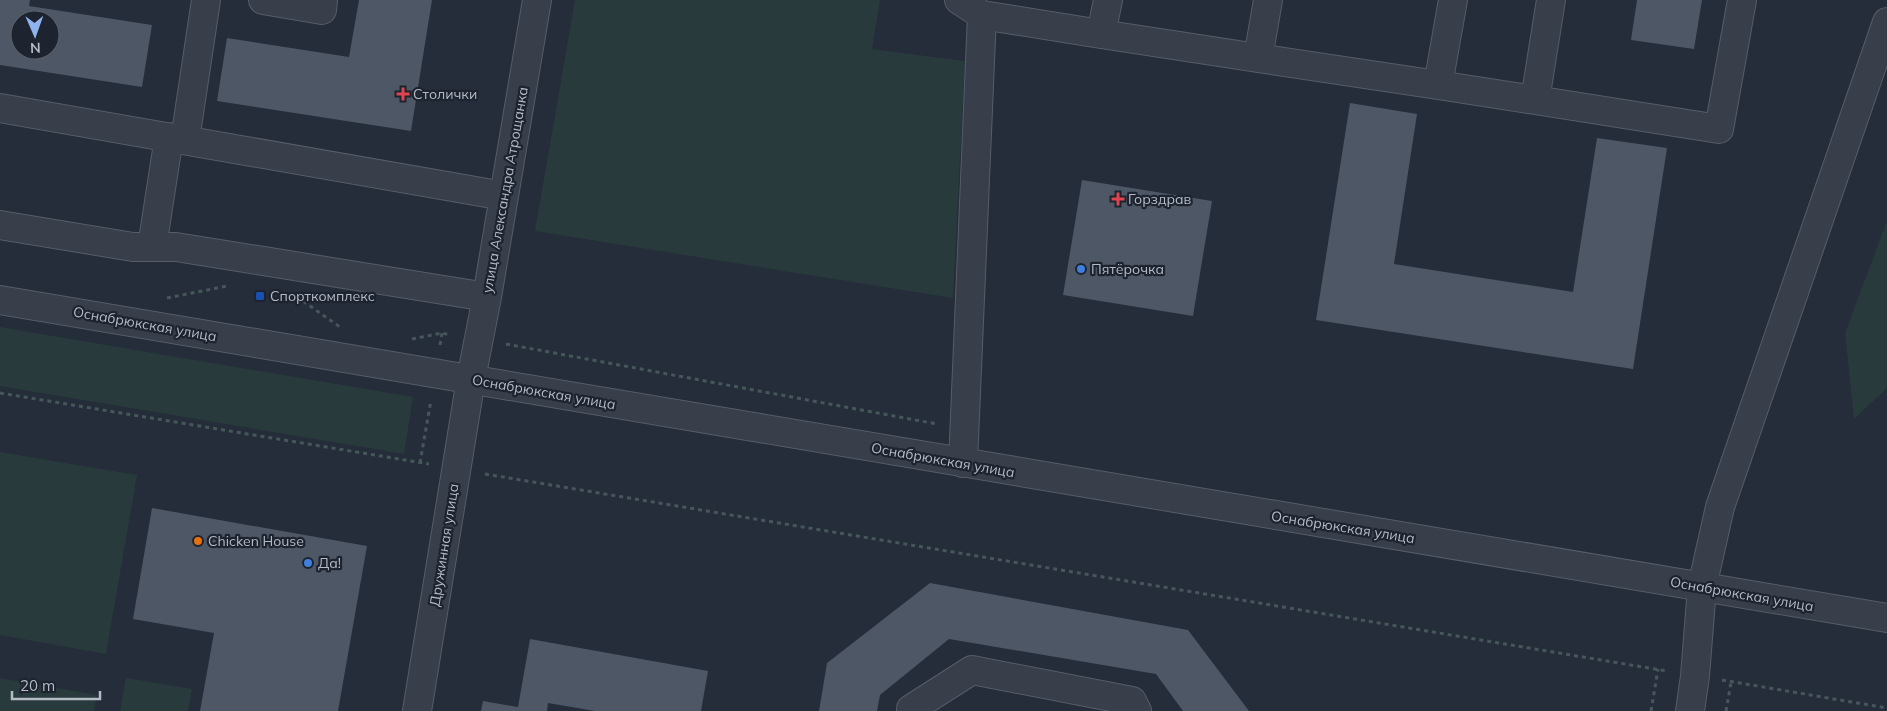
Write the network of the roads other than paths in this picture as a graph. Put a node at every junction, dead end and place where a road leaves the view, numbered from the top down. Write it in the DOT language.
graph roads {
  1 [pos="206,0"];
  2 [pos="263,0"];
  3 [pos="323,0"];
  4 [pos="537,0"];
  5 [pos="959,0"];
  6 [pos="1108,0"];
  7 [pos="1268,0"];
  8 [pos="1453,0"];
  9 [pos="1551,0"];
  10 [pos="1742,0"];
  11 [pos="982,15"];
  12 [pos="1887,22"];
  13 [pos="1101,34"];
  14 [pos="1258,58"];
  15 [pos="1438,85"];
  16 [pos="1535,100"];
  17 [pos="0,108"];
  18 [pos="177,139"];
  19 [pos="504,196"];
  20 [pos="0,225"];
  21 [pos="152,247"];
  22 [pos="487,297"];
  23 [pos="0,300"];
  24 [pos="471,380"];
  25 [pos="963,463"];
  26 [pos="1702,587"];
  27 [pos="1887,618"];
  28 [pos="417,711"];
  29 [pos="911,711"];
  30 [pos="1138,711"];
  31 [pos="1690,711"];
  1 -- 18 [label="street"];
  2 -- 3 [label="street"];
  4 -- 19 [label="street, улица Александра Атрощанка"];
  5 -- 11 [label="street"];
  6 -- 13 [label="street"];
  7 -- 14 [label="street"];
  8 -- 15 [label="street"];
  9 -- 16 [label="street"];
  10 -- 16 [label="street"];
  11 -- 13 [label="street"];
  11 -- 25 [label="street"];
  12 -- 26 [label="street"];
  13 -- 14 [label="street"];
  14 -- 15 [label="street"];
  15 -- 16 [label="street"];
  17 -- 18 [label="street"];
  18 -- 19 [label="street"];
  18 -- 21 [label="street"];
  19 -- 22 [label="street, улица Александра Атрощанка"];
  20 -- 21 [label="street"];
  21 -- 22 [label="street"];
  22 -- 24 [label="street, улица Александра Атрощанка"];
  23 -- 24 [label="street, Оснабрюкская улица"];
  24 -- 25 [label="street, Оснабрюкская улица"];
  24 -- 28 [label="street, Дружинная улица"];
  25 -- 26 [label="street, Оснабрюкская улица"];
  26 -- 27 [label="street, Оснабрюкская улица"];
  26 -- 31 [label="street"];
  29 -- 30 [label="street"];
}
